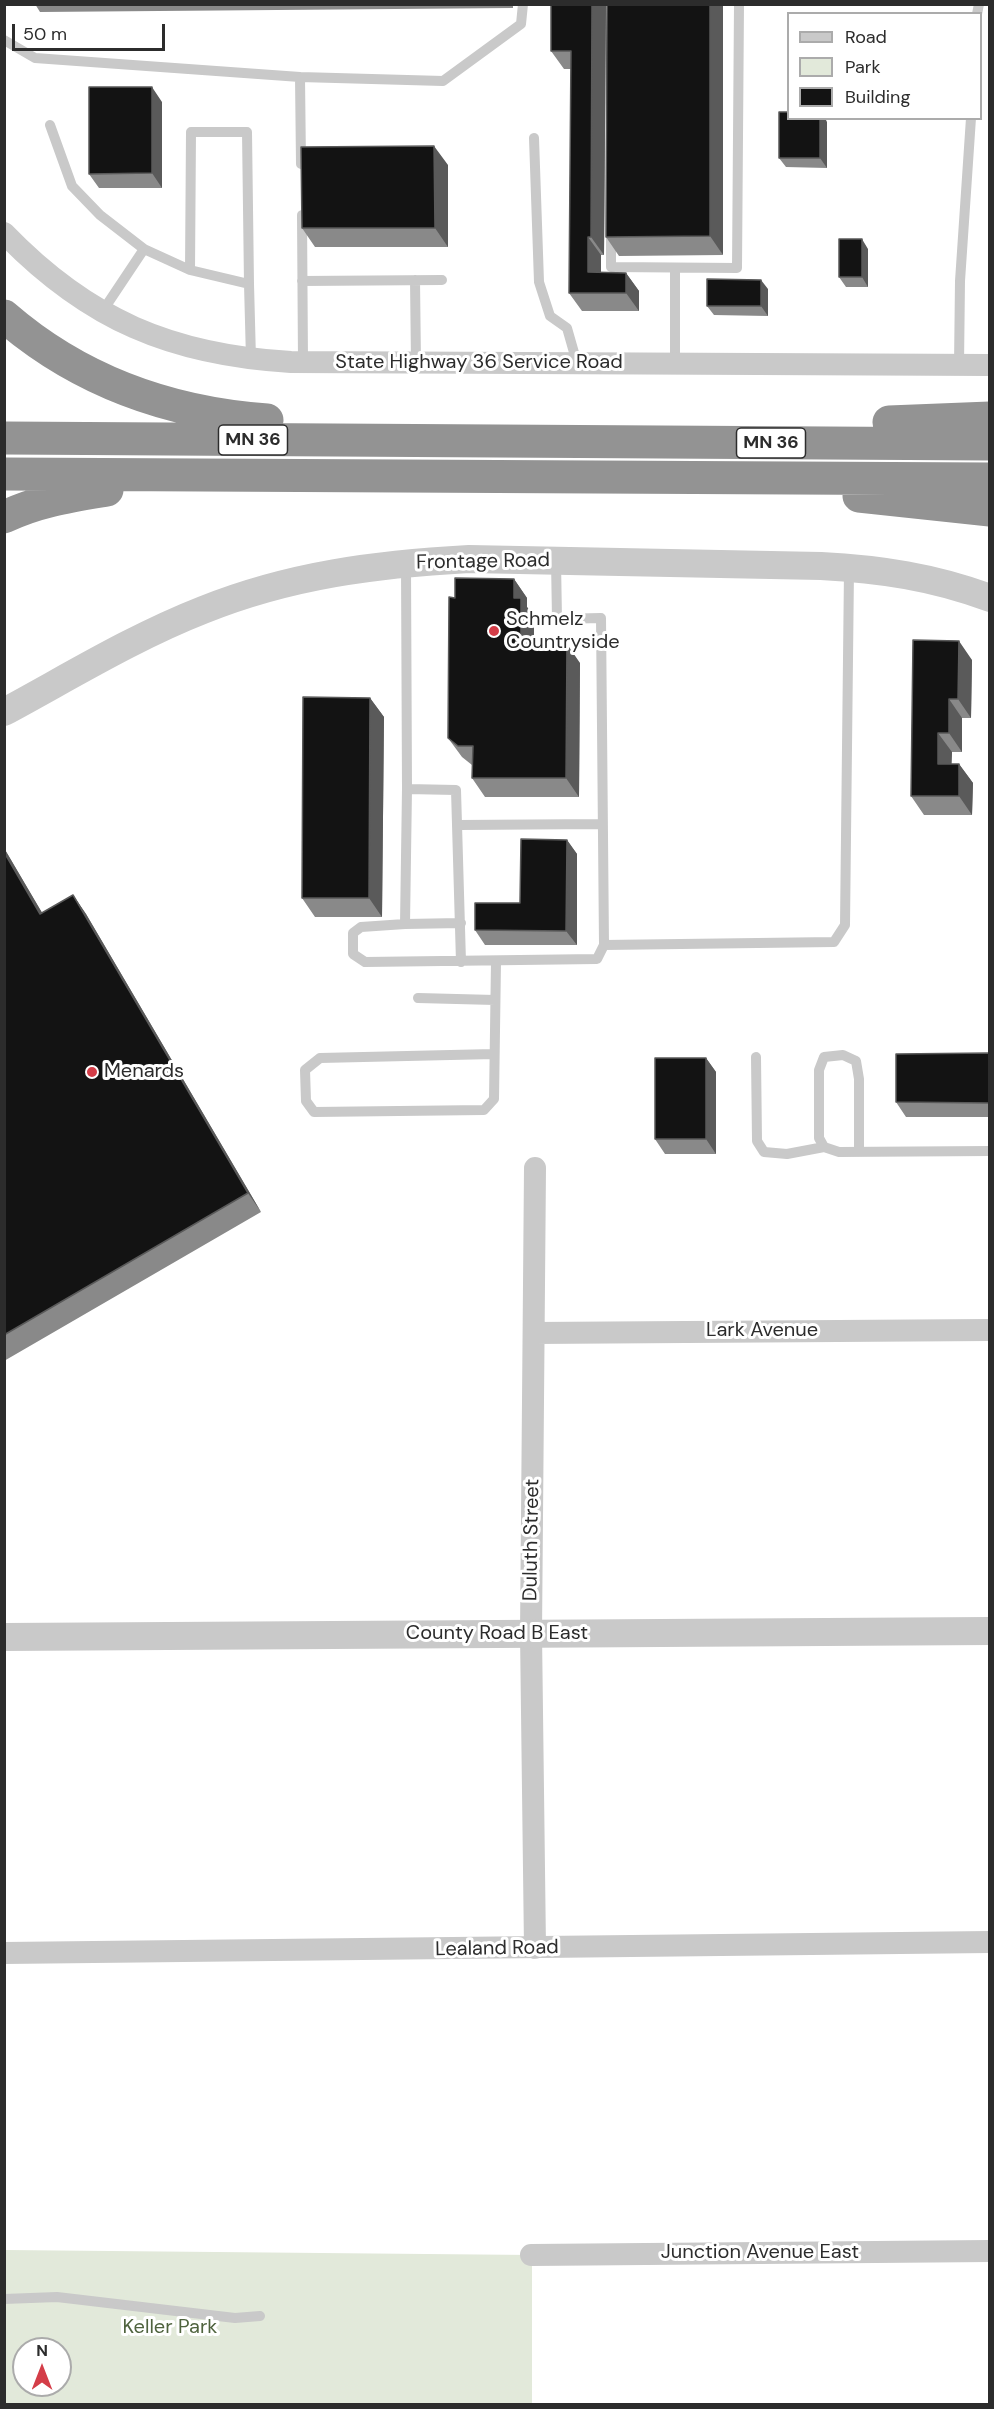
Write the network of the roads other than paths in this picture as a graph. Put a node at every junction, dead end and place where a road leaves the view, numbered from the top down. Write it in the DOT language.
graph roads {
  1 [pos="523,4"];
  2 [pos="739,4"];
  3 [pos="4,40"];
  4 [pos="300,77"];
  5 [pos="971,120"];
  6 [pos="50,125"];
  7 [pos="534,138"];
  8 [pos="301,173"];
  9 [pos="302,208"];
  10 [pos="611,219"];
  11 [pos="4,233"];
  12 [pos="144,249"];
  13 [pos="675,268"];
  14 [pos="190,270"];
  15 [pos="303,280"];
  16 [pos="416,280"];
  17 [pos="442,280"];
  18 [pos="249,284"];
  19 [pos="102,312"];
  20 [pos="4,316"];
  21 [pos="251,360"];
  22 [pos="303,362"];
  23 [pos="416,363"];
  24 [pos="577,364"];
  25 [pos="675,364"];
  26 [pos="959,365"];
  27 [pos="990,365"];
  28 [pos="990,418"];
  29 [pos="4,438"];
  30 [pos="502,441"];
  31 [pos="552,442"];
  32 [pos="990,444"];
  33 [pos="4,474"];
  34 [pos="270,474"];
  35 [pos="720,478"];
  36 [pos="990,479"];
  37 [pos="990,510"];
  38 [pos="4,517"];
  39 [pos="556,561"];
  40 [pos="405,563"];
  41 [pos="850,567"];
  42 [pos="990,598"];
  43 [pos="4,712"];
  44 [pos="407,789"];
  45 [pos="601,824"];
  46 [pos="459,825"];
  47 [pos="461,923"];
  48 [pos="405,924"];
  49 [pos="604,945"];
  50 [pos="461,962"];
  51 [pos="496,962"];
  52 [pos="418,998"];
  53 [pos="495,1000"];
  54 [pos="494,1054"];
  55 [pos="756,1057"];
  56 [pos="824,1147"];
  57 [pos="990,1150"];
  58 [pos="860,1151"];
  59 [pos="535,1168"];
  60 [pos="990,1330"];
  61 [pos="534,1333"];
  62 [pos="990,1630"];
  63 [pos="531,1633"];
  64 [pos="4,1637"];
  65 [pos="990,1942"];
  66 [pos="535,1948"];
  67 [pos="4,1953"];
  68 [pos="990,2251"];
  69 [pos="531,2255"];
  70 [pos="4,2299"];
  71 [pos="260,2316"];
  1 -- 4 [label="lane"];
  2 -- 13 [label="lane"];
  3 -- 4 [label="lane"];
  4 -- 8 [label="lane"];
  5 -- 26 [label="lane"];
  6 -- 12 [label="lane"];
  7 -- 24 [label="lane"];
  9 -- 15 [label="lane"];
  10 -- 13 [label="lane"];
  11 -- 19 [label="street, State Highway 36 Service Road"];
  12 -- 14 [label="lane"];
  12 -- 19 [label="lane"];
  13 -- 25 [label="lane"];
  14 -- 18 [label="lane"];
  14 -- 18 [label="lane"];
  15 -- 16 [label="lane"];
  15 -- 22 [label="lane"];
  16 -- 17 [label="lane"];
  16 -- 23 [label="lane"];
  18 -- 21 [label="lane"];
  19 -- 21 [label="street, State Highway 36 Service Road"];
  20 -- 30 [label="highway"];
  21 -- 22 [label="street, State Highway 36 Service Road"];
  22 -- 23 [label="street, State Highway 36 Service Road"];
  23 -- 24 [label="street, State Highway 36 Service Road"];
  24 -- 25 [label="street, State Highway 36 Service Road"];
  25 -- 26 [label="street, State Highway 36 Service Road"];
  26 -- 27 [label="street, State Highway 36 Service Road"];
  28 -- 31 [label="highway"];
  29 -- 30 [label="highway, MN 36"];
  30 -- 31 [label="highway, MN 36"];
  31 -- 32 [label="highway, MN 36"];
  33 -- 34 [label="highway, MN 36"];
  34 -- 35 [label="highway, MN 36"];
  34 -- 38 [label="highway"];
  35 -- 36 [label="highway, MN 36"];
  35 -- 37 [label="highway"];
  39 -- 40 [label="street, Frontage Road"];
  39 -- 41 [label="street, Frontage Road"];
  39 -- 45 [label="lane"];
  40 -- 43 [label="street, Frontage Road"];
  40 -- 44 [label="lane"];
  41 -- 42 [label="street, Frontage Road"];
  41 -- 49 [label="lane"];
  44 -- 46 [label="lane"];
  44 -- 48 [label="lane"];
  45 -- 46 [label="lane"];
  45 -- 49 [label="lane"];
  46 -- 47 [label="lane"];
  47 -- 48 [label="lane"];
  47 -- 50 [label="lane"];
  48 -- 50 [label="lane"];
  49 -- 51 [label="lane"];
  50 -- 51 [label="lane"];
  51 -- 53 [label="lane"];
  52 -- 53 [label="lane"];
  53 -- 54 [label="lane"];
  54 -- 54 [label="lane"];
  55 -- 56 [label="lane"];
  56 -- 58 [label="lane"];
  56 -- 58 [label="lane"];
  57 -- 58 [label="lane"];
  59 -- 61 [label="street, Duluth Street"];
  60 -- 61 [label="street, Lark Avenue"];
  61 -- 63 [label="street, Duluth Street"];
  62 -- 63 [label="street, County Road B East"];
  63 -- 64 [label="street, County Road B East"];
  63 -- 66 [label="street, Duluth Street"];
  65 -- 66 [label="street, Lealand Road"];
  66 -- 67 [label="street, Lealand Road"];
  68 -- 69 [label="street, Junction Avenue East"];
  70 -- 71 [label="lane"];
}
